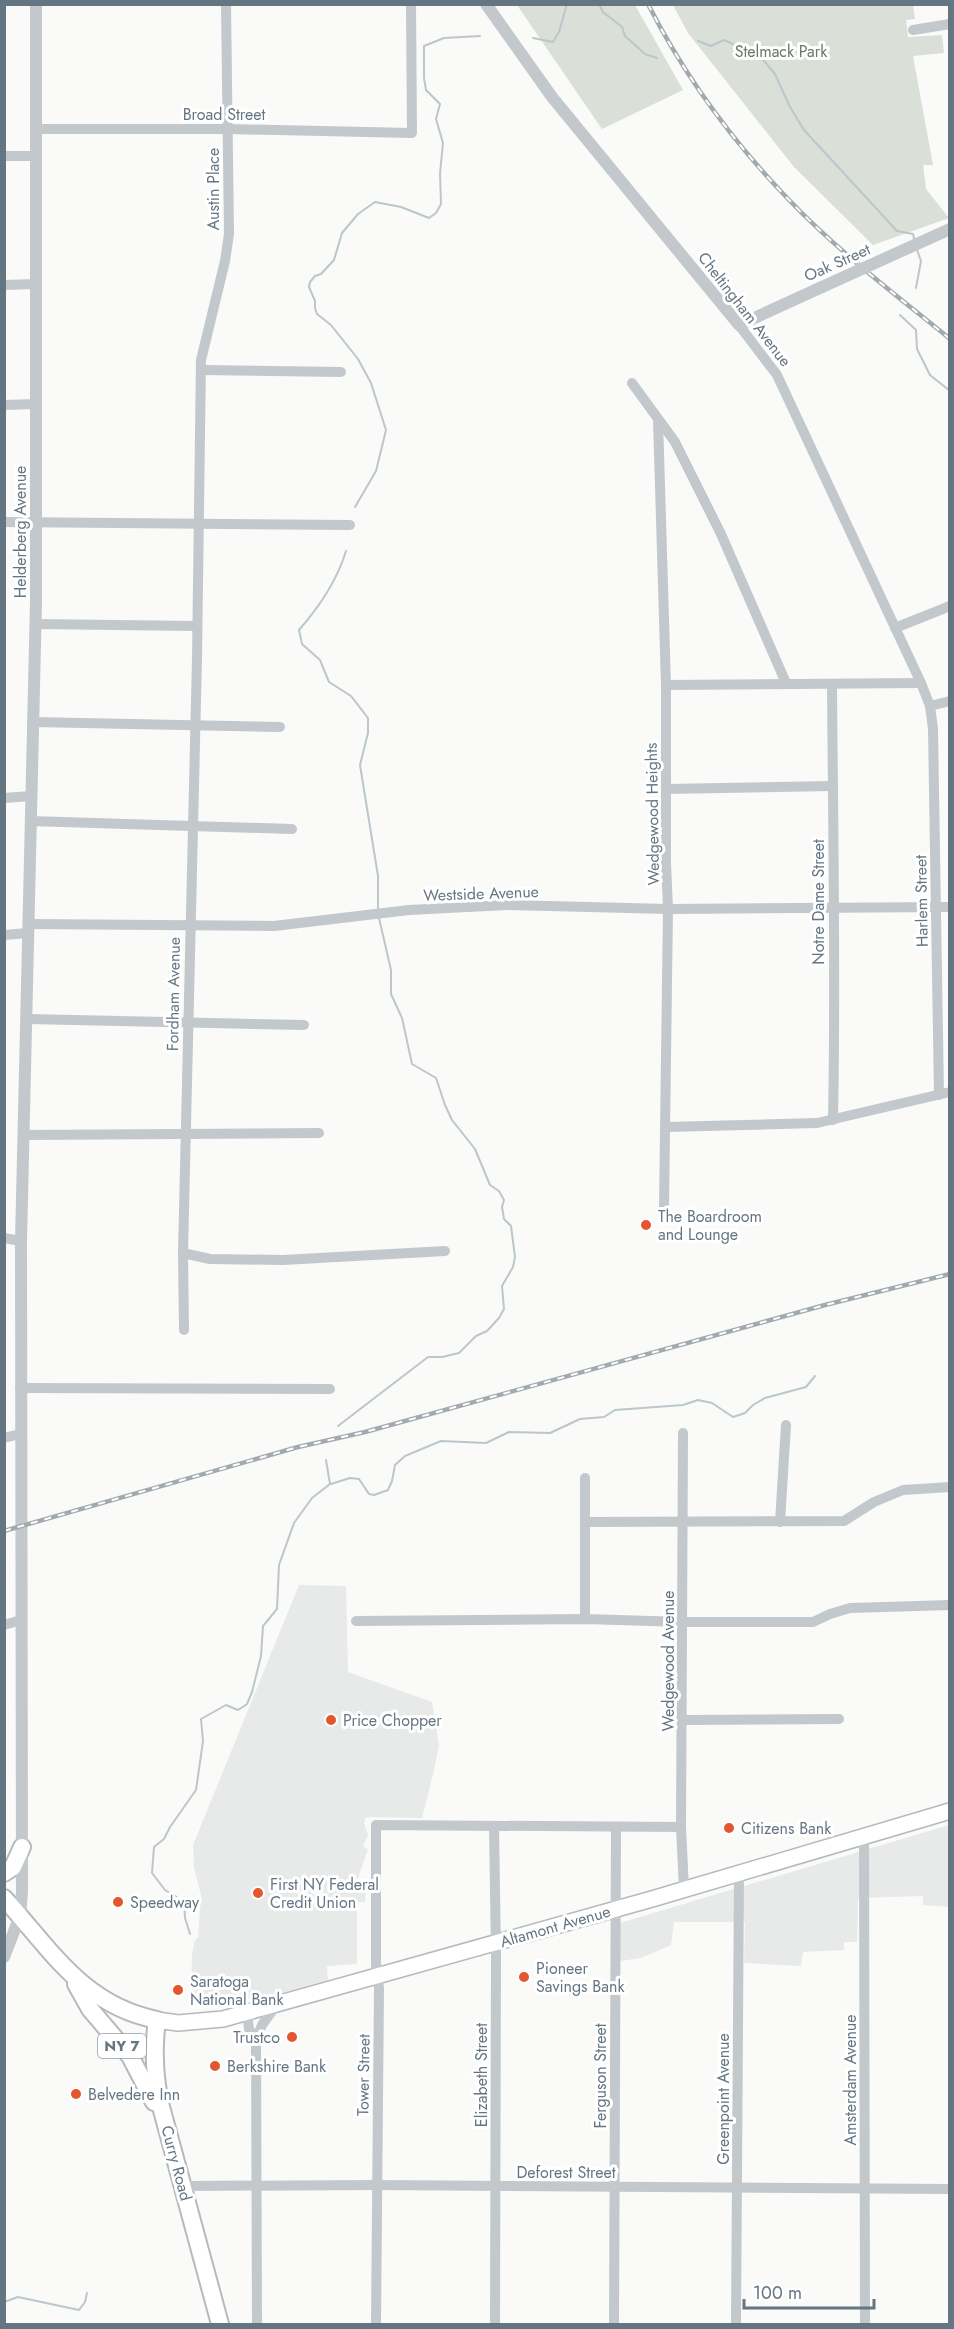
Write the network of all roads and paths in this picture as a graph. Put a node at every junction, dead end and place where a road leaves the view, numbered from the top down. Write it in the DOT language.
graph roads {
  1 [pos="36,4"];
  2 [pos="226,4"];
  3 [pos="411,4"];
  4 [pos="486,4"];
  5 [pos="950,24"];
  6 [pos="913,30"];
  7 [pos="36,129"];
  8 [pos="227,129"];
  9 [pos="4,156"];
  10 [pos="36,156"];
  11 [pos="950,229"];
  12 [pos="36,284"];
  13 [pos="4,285"];
  14 [pos="739,325"];
  15 [pos="201,370"];
  16 [pos="341,372"];
  17 [pos="632,383"];
  18 [pos="36,404"];
  19 [pos="4,405"];
  20 [pos="658,420"];
  21 [pos="4,522"];
  22 [pos="37,522"];
  23 [pos="199,523"];
  24 [pos="350,525"];
  25 [pos="950,606"];
  26 [pos="35,624"];
  27 [pos="197,626"];
  28 [pos="896,627"];
  29 [pos="786,683"];
  30 [pos="921,683"];
  31 [pos="832,684"];
  32 [pos="666,685"];
  33 [pos="950,701"];
  34 [pos="930,706"];
  35 [pos="32,722"];
  36 [pos="195,726"];
  37 [pos="280,727"];
  38 [pos="833,786"];
  39 [pos="666,789"];
  40 [pos="31,796"];
  41 [pos="4,798"];
  42 [pos="30,821"];
  43 [pos="192,826"];
  44 [pos="292,829"];
  45 [pos="936,907"];
  46 [pos="950,907"];
  47 [pos="668,909"];
  48 [pos="832,909"];
  49 [pos="189,925"];
  50 [pos="28,928"];
  51 [pos="4,935"];
  52 [pos="27,1019"];
  53 [pos="188,1023"];
  54 [pos="304,1024"];
  55 [pos="944,1094"];
  56 [pos="833,1120"];
  57 [pos="666,1127"];
  58 [pos="185,1133"];
  59 [pos="319,1133"];
  60 [pos="24,1135"];
  61 [pos="664,1208"];
  62 [pos="4,1238"];
  63 [pos="21,1241"];
  64 [pos="445,1251"];
  65 [pos="183,1253"];
  66 [pos="184,1330"];
  67 [pos="20,1388"];
  68 [pos="330,1389"];
  69 [pos="786,1425"];
  70 [pos="683,1433"];
  71 [pos="20,1434"];
  72 [pos="4,1438"];
  73 [pos="585,1478"];
  74 [pos="950,1487"];
  75 [pos="683,1521"];
  76 [pos="585,1522"];
  77 [pos="780,1522"];
  78 [pos="950,1605"];
  79 [pos="585,1619"];
  80 [pos="21,1620"];
  81 [pos="356,1621"];
  82 [pos="683,1622"];
  83 [pos="4,1625"];
  84 [pos="839,1719"];
  85 [pos="683,1720"];
  86 [pos="950,1811"];
  87 [pos="494,1827"];
  88 [pos="616,1827"];
  89 [pos="681,1827"];
  90 [pos="864,1836"];
  91 [pos="22,1847"];
  92 [pos="4,1873"];
  93 [pos="739,1873"];
  94 [pos="684,1889"];
  95 [pos="4,1898"];
  96 [pos="616,1909"];
  97 [pos="20,1916"];
  98 [pos="495,1943"];
  99 [pos="4,1957"];
  100 [pos="70,1973"];
  101 [pos="377,1975"];
  102 [pos="277,2004"];
  103 [pos="247,2013"];
  104 [pos="157,2020"];
  105 [pos="256,2041"];
  106 [pos="166,2124"];
  107 [pos="376,2184"];
  108 [pos="255,2185"];
  109 [pos="183,2186"];
  110 [pos="495,2187"];
  111 [pos="615,2187"];
  112 [pos="737,2187"];
  113 [pos="865,2189"];
  114 [pos="950,2189"];
  115 [pos="220,2325"];
  116 [pos="257,2325"];
  117 [pos="376,2325"];
  118 [pos="495,2325"];
  119 [pos="614,2325"];
  120 [pos="736,2325"];
  121 [pos="865,2325"];
  1 -- 7 [label="street, Helderberg Avenue"];
  2 -- 8 [label="street, Austin Place"];
  3 -- 8 [label="street, Broad Street"];
  4 -- 14 [label="street, Cheltingham Avenue"];
  5 -- 6 [label="street"];
  7 -- 8 [label="street, Broad Street"];
  7 -- 10 [label="street, Helderberg Avenue"];
  8 -- 15 [label="street, Austin Place"];
  9 -- 10 [label="street"];
  10 -- 12 [label="street, Helderberg Avenue"];
  11 -- 14 [label="street, Oak Street, bridge"];
  12 -- 13 [label="street"];
  12 -- 18 [label="street, Helderberg Avenue"];
  14 -- 28 [label="street, Cheltingham Avenue"];
  15 -- 16 [label="street"];
  15 -- 23 [label="street, Austin Place"];
  17 -- 20 [label="street"];
  18 -- 19 [label="street"];
  18 -- 22 [label="street, Helderberg Avenue"];
  20 -- 29 [label="street"];
  20 -- 32 [label="street, Wedgewood Heights"];
  21 -- 22 [label="street"];
  22 -- 23 [label="street"];
  22 -- 26 [label="street, Helderberg Avenue"];
  23 -- 24 [label="street"];
  23 -- 27 [label="street, Fordham Avenue"];
  25 -- 28 [label="street"];
  26 -- 27 [label="street"];
  26 -- 35 [label="street, Helderberg Avenue"];
  27 -- 36 [label="street, Fordham Avenue"];
  28 -- 30 [label="street, Cheltingham Avenue"];
  29 -- 31 [label="street"];
  29 -- 32 [label="street"];
  30 -- 31 [label="street"];
  30 -- 34 [label="street, Cheltingham Avenue"];
  31 -- 38 [label="street, Notre Dame Street"];
  32 -- 39 [label="street, Wedgewood Heights"];
  33 -- 34 [label="street"];
  34 -- 45 [label="street, Harlem Street"];
  35 -- 36 [label="street"];
  35 -- 40 [label="street, Helderberg Avenue"];
  36 -- 37 [label="street"];
  36 -- 43 [label="street, Fordham Avenue"];
  38 -- 39 [label="street"];
  38 -- 48 [label="street, Notre Dame Street"];
  39 -- 47 [label="street, Wedgewood Heights"];
  40 -- 41 [label="street"];
  40 -- 42 [label="street, Helderberg Avenue"];
  42 -- 43 [label="street"];
  42 -- 50 [label="street, Helderberg Avenue"];
  43 -- 44 [label="street"];
  43 -- 49 [label="street, Fordham Avenue"];
  45 -- 46 [label="street, Westside Avenue"];
  45 -- 48 [label="street, Westside Avenue"];
  45 -- 55 [label="street, Harlem Street"];
  47 -- 48 [label="street, Westside Avenue"];
  47 -- 49 [label="street, Westside Avenue"];
  47 -- 57 [label="street, Wedgewood Heights"];
  48 -- 56 [label="street, Notre Dame Street"];
  49 -- 50 [label="street, Westside Avenue"];
  49 -- 53 [label="street, Fordham Avenue"];
  50 -- 51 [label="street, Westside Avenue"];
  50 -- 52 [label="street, Helderberg Avenue"];
  52 -- 53 [label="street"];
  52 -- 60 [label="street, Helderberg Avenue"];
  53 -- 54 [label="street"];
  53 -- 58 [label="street, Fordham Avenue"];
  55 -- 56 [label="street"];
  56 -- 57 [label="street"];
  57 -- 61 [label="street, Wedgewood Heights"];
  58 -- 59 [label="street"];
  58 -- 60 [label="street"];
  58 -- 65 [label="street, Fordham Avenue"];
  60 -- 63 [label="street, Helderberg Avenue"];
  62 -- 63 [label="street"];
  63 -- 67 [label="street, Helderberg Avenue"];
  64 -- 65 [label="street"];
  65 -- 66 [label="street, Fordham Avenue"];
  67 -- 68 [label="street"];
  67 -- 71 [label="street, Helderberg Avenue"];
  69 -- 77 [label="street"];
  70 -- 75 [label="street, Wedgewood Avenue"];
  71 -- 72 [label="street"];
  71 -- 80 [label="street, Helderberg Avenue"];
  73 -- 76 [label="street"];
  74 -- 77 [label="street"];
  75 -- 76 [label="street"];
  75 -- 77 [label="street"];
  75 -- 82 [label="street, Wedgewood Avenue"];
  76 -- 79 [label="street"];
  78 -- 82 [label="street"];
  79 -- 81 [label="street"];
  79 -- 82 [label="street"];
  80 -- 83 [label="street"];
  80 -- 91 [label="street, Helderberg Avenue"];
  82 -- 85 [label="street, Wedgewood Avenue"];
  84 -- 85 [label="street"];
  85 -- 89 [label="street, Wedgewood Avenue"];
  86 -- 90 [label="main road, Altamont Avenue"];
  87 -- 88 [label="street"];
  87 -- 98 [label="street, Elizabeth Street"];
  87 -- 101 [label="street, Tower Street"];
  88 -- 89 [label="street"];
  88 -- 96 [label="street, Ferguson Street"];
  89 -- 94 [label="street, Wedgewood Avenue"];
  90 -- 93 [label="main road, Altamont Avenue"];
  90 -- 113 [label="street, Amsterdam Avenue"];
  91 -- 92 [label="main road"];
  91 -- 97 [label="street, Helderberg Avenue"];
  93 -- 94 [label="main road, Altamont Avenue"];
  93 -- 112 [label="street, Greenpoint Avenue"];
  94 -- 96 [label="main road, Altamont Avenue"];
  95 -- 97 [label="main road, NY 7"];
  96 -- 98 [label="main road, Altamont Avenue"];
  96 -- 111 [label="street, Ferguson Street"];
  97 -- 99 [label="street, Helderberg Avenue"];
  97 -- 100 [label="main road, NY 7"];
  98 -- 101 [label="main road, Altamont Avenue"];
  98 -- 110 [label="street, Elizabeth Street"];
  100 -- 104 [label="main road, NY 7"];
  100 -- 106 [label="main road, NY 7"];
  101 -- 102 [label="main road, Altamont Avenue"];
  101 -- 107 [label="street, Tower Street"];
  102 -- 103 [label="main road, Altamont Avenue"];
  102 -- 105 [label="street"];
  103 -- 104 [label="main road, Altamont Avenue"];
  103 -- 105 [label="street"];
  104 -- 106 [label="main road, Curry Road / NY 7"];
  105 -- 108 [label="street"];
  106 -- 109 [label="main road, Curry Road / NY 7"];
  107 -- 108 [label="street, Deforest Street"];
  107 -- 110 [label="street, Deforest Street"];
  107 -- 117 [label="street, Tower Street"];
  108 -- 109 [label="street, Deforest Street"];
  108 -- 116 [label="street"];
  109 -- 115 [label="main road, Curry Road / NY 7"];
  110 -- 111 [label="street, Deforest Street"];
  110 -- 118 [label="street, Elizabeth Street"];
  111 -- 112 [label="street, Deforest Street"];
  111 -- 119 [label="street, Ferguson Street"];
  112 -- 113 [label="street, Deforest Street"];
  112 -- 120 [label="street, Greenpoint Avenue"];
  113 -- 114 [label="street, Deforest Street"];
  113 -- 121 [label="street, Amsterdam Avenue"];
}
